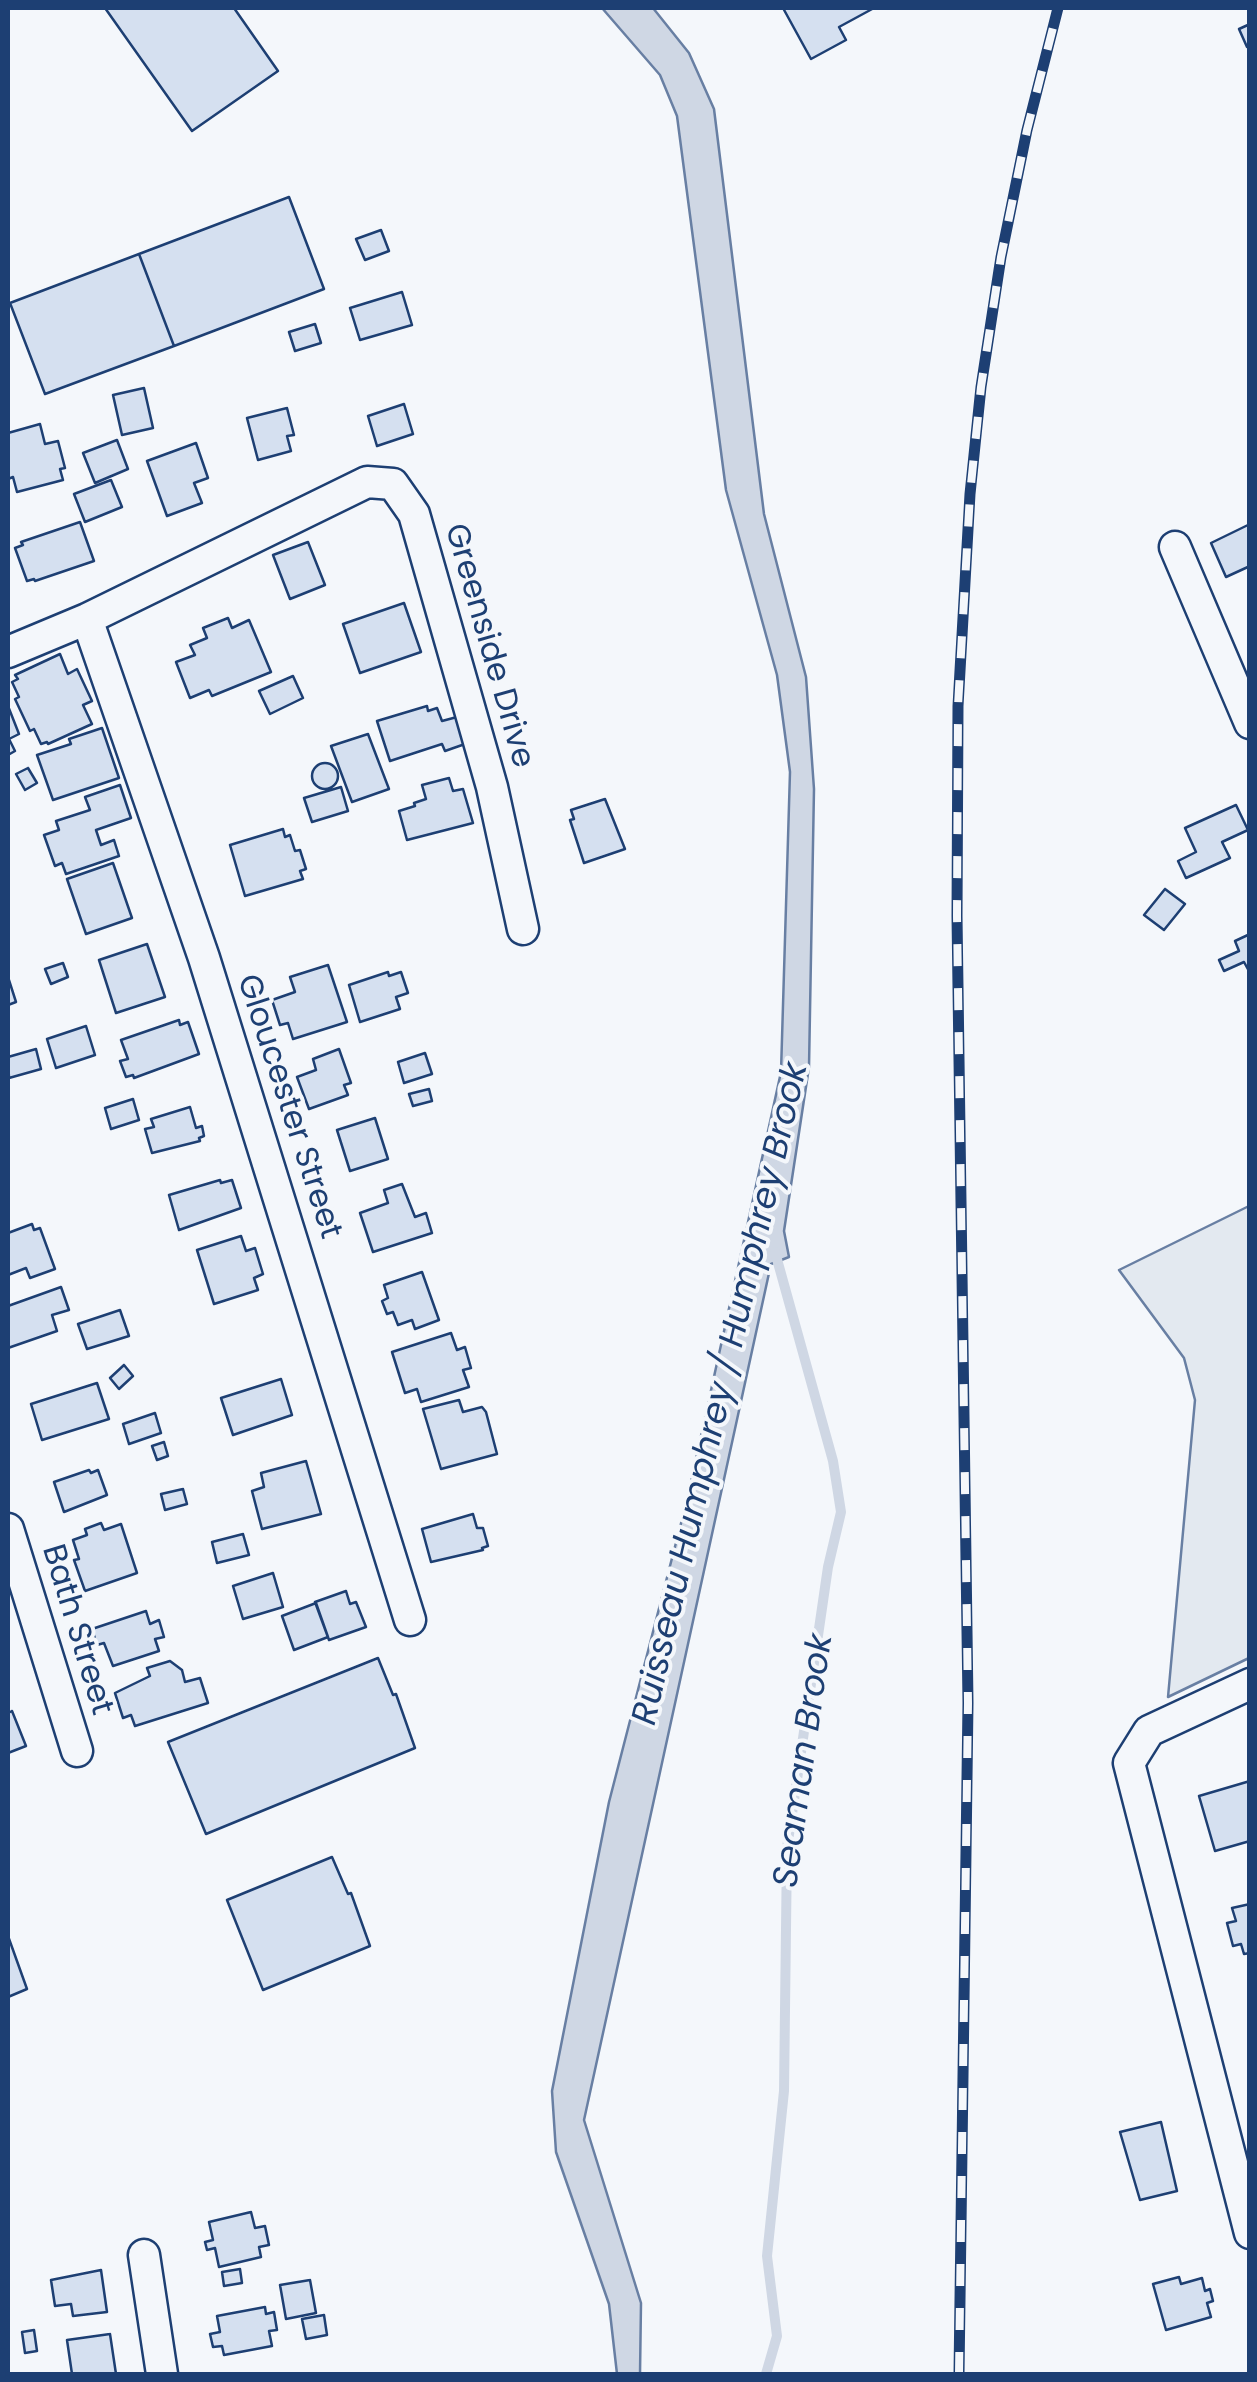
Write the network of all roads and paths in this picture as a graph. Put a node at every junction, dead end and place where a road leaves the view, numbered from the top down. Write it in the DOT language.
graph roads {
  1 [pos="1175,547"];
  2 [pos="87,619"];
  3 [pos="8,652"];
  4 [pos="1250,723"];
  5 [pos="523,929"];
  6 [pos="8,1529"];
  7 [pos="410,1620"];
  8 [pos="1250,1684"];
  9 [pos="77,1751"];
  10 [pos="1250,2232"];
  11 [pos="144,2255"];
  12 [pos="162,2374"];
  1 -- 4 [label="street"];
  2 -- 3 [label="street, Greenside Drive"];
  2 -- 5 [label="street, Greenside Drive"];
  2 -- 7 [label="street, Gloucester Street"];
  6 -- 9 [label="street, Bath Street"];
  8 -- 10 [label="street"];
  11 -- 12 [label="street"];
}
